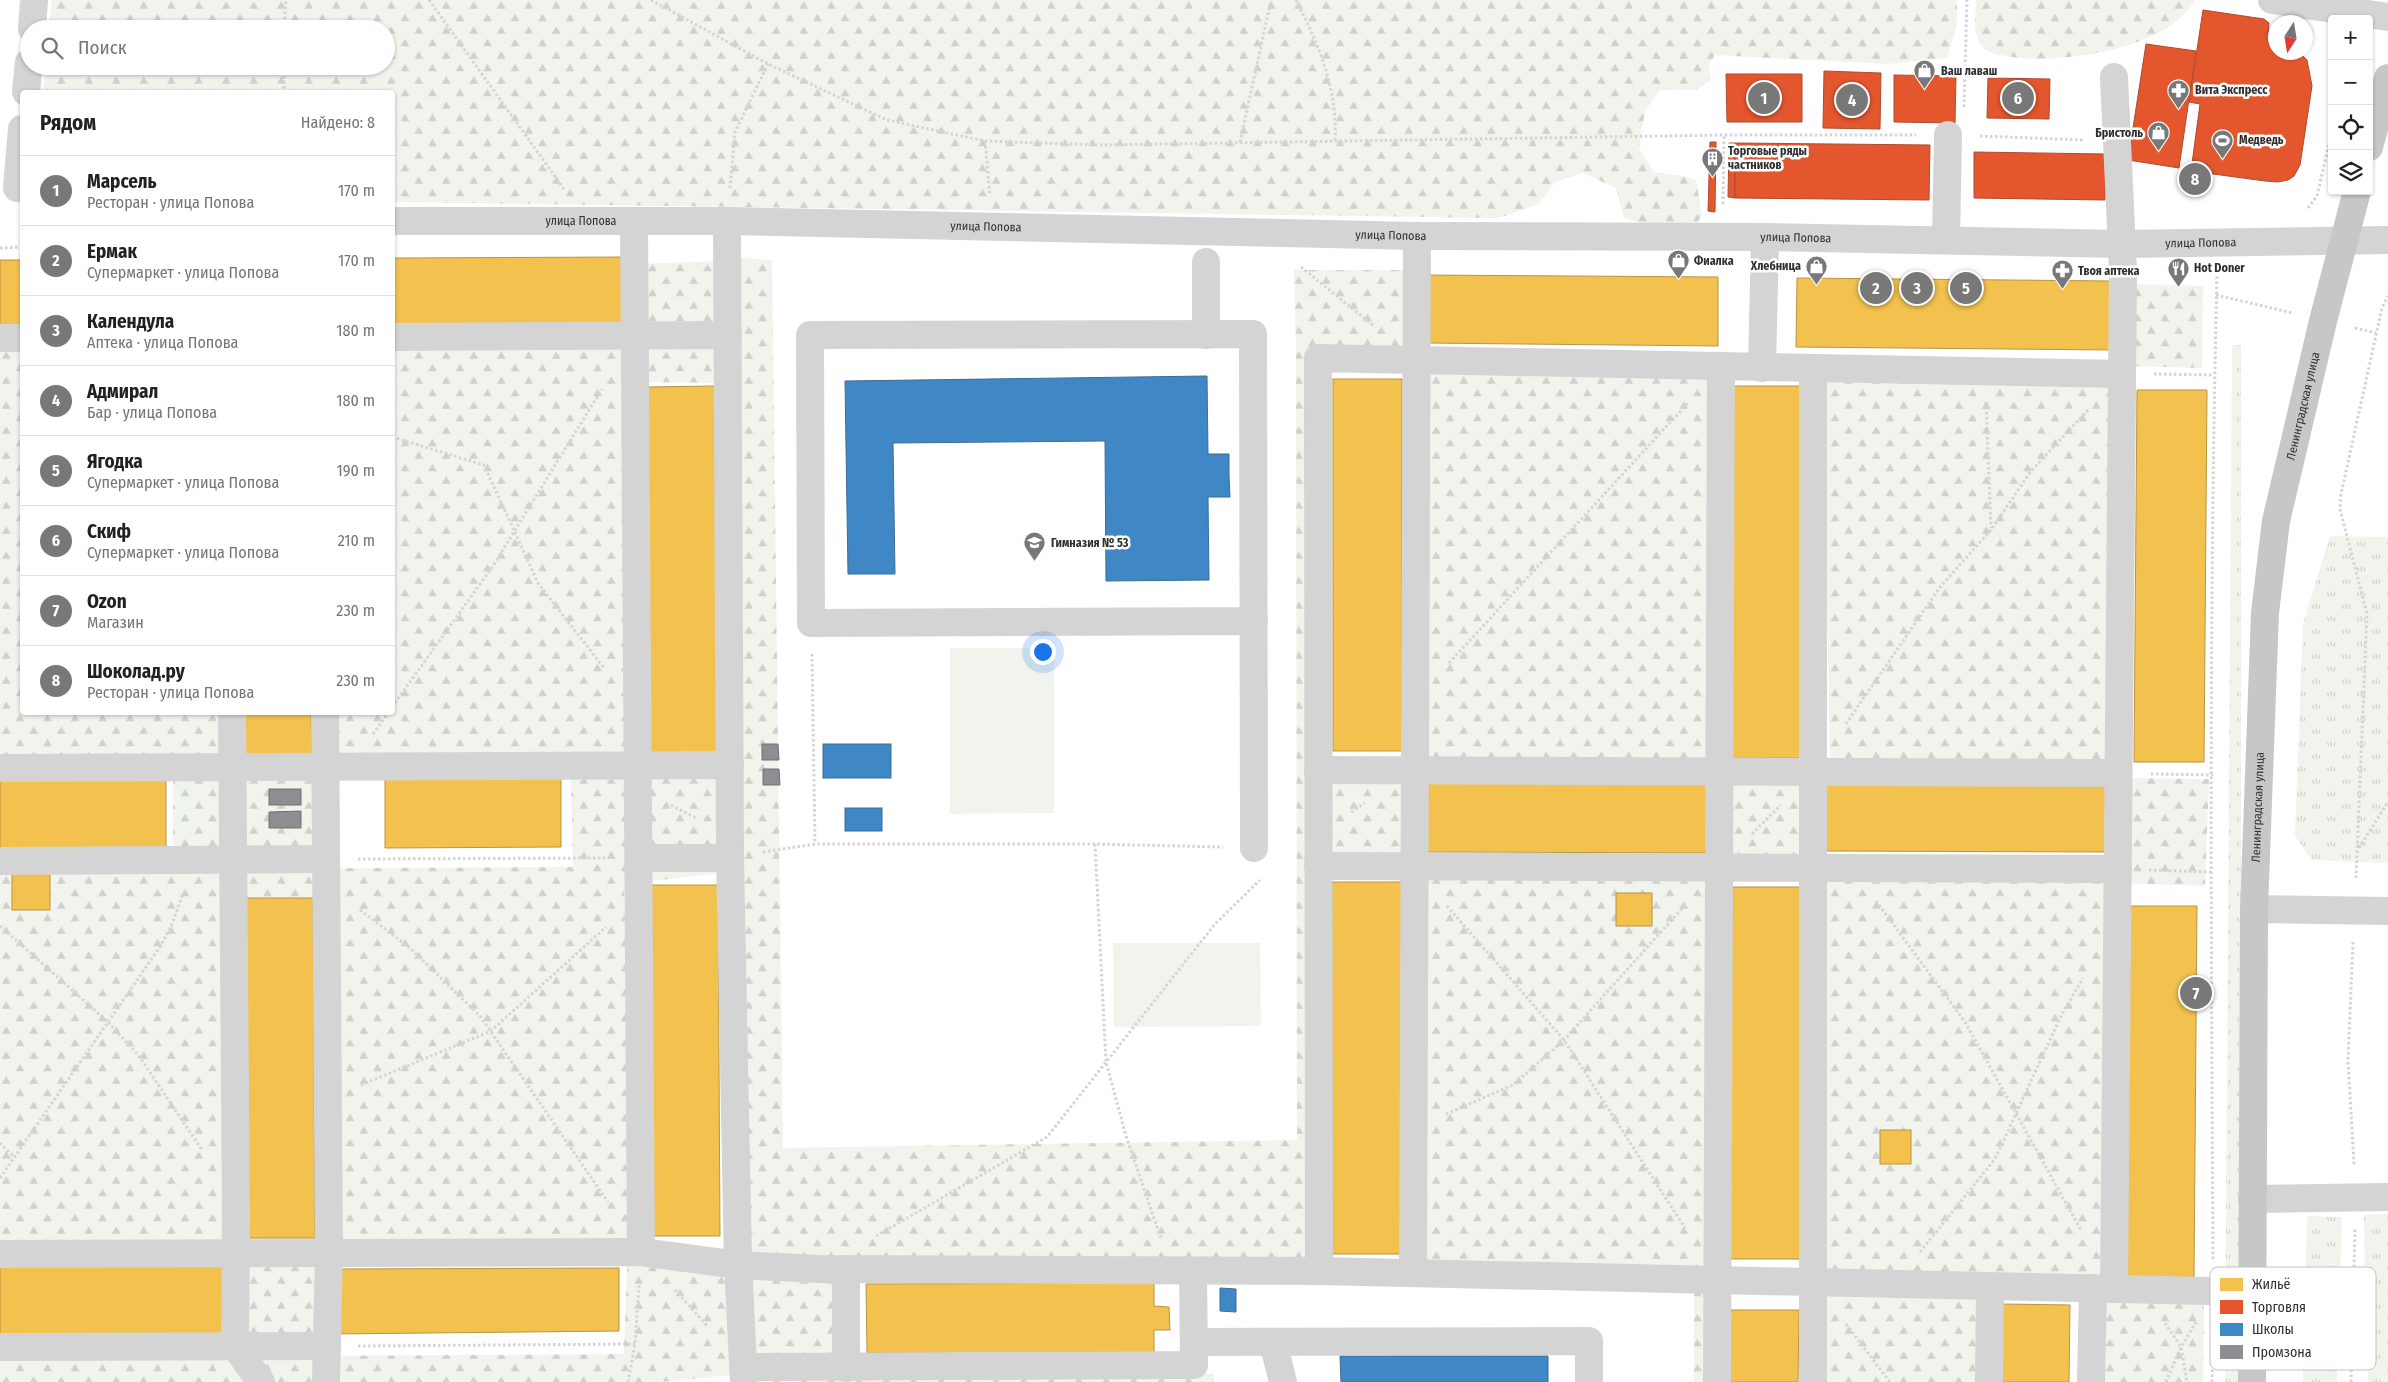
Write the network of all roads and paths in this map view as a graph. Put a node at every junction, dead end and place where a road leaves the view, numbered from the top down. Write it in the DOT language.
graph roads {
  1 [pos="34,0"];
  2 [pos="286,0"];
  3 [pos="429,0"];
  4 [pos="651,0"];
  5 [pos="1271,0"];
  6 [pos="1296,0"];
  7 [pos="1968,0"];
  8 [pos="2272,0"];
  9 [pos="2388,17"];
  10 [pos="33,20"];
  11 [pos="285,20"];
  12 [pos="768,64"];
  13 [pos="28,75"];
  14 [pos="284,75"];
  15 [pos="2114,77"];
  16 [pos="2388,78"];
  17 [pos="26,90"];
  18 [pos="284,90"];
  19 [pos="2373,133"];
  20 [pos="1724,135"];
  21 [pos="1955,135"];
  22 [pos="985,141"];
  23 [pos="1335,141"];
  24 [pos="20,142"];
  25 [pos="1240,142"];
  26 [pos="2116,142"];
  27 [pos="2328,148"];
  28 [pos="13,188"];
  29 [pos="2356,195"];
  30 [pos="1722,209"];
  31 [pos="2303,213"];
  32 [pos="395,221"];
  33 [pos="587,221"];
  34 [pos="728,221"];
  35 [pos="634,222"];
  36 [pos="988,226"];
  37 [pos="1416,236"];
  38 [pos="1764,237"];
  39 [pos="1946,240"];
  40 [pos="2388,240"];
  41 [pos="2344,241"];
  42 [pos="2122,244"];
  43 [pos="0,248"];
  44 [pos="20,248"];
  45 [pos="1206,262"];
  46 [pos="1298,265"];
  47 [pos="2216,294"];
  48 [pos="2388,296"];
  49 [pos="1206,334"];
  50 [pos="635,335"];
  51 [pos="728,335"];
  52 [pos="395,337"];
  53 [pos="0,338"];
  54 [pos="20,338"];
  55 [pos="1416,359"];
  56 [pos="1721,366"];
  57 [pos="1762,368"];
  58 [pos="1813,369"];
  59 [pos="1984,372"];
  60 [pos="2122,374"];
  61 [pos="2214,375"];
  62 [pos="605,384"];
  63 [pos="395,438"];
  64 [pos="1991,530"];
  65 [pos="515,532"];
  66 [pos="1254,621"];
  67 [pos="812,623"];
  68 [pos="1448,664"];
  69 [pos="395,703"];
  70 [pos="638,712"];
  71 [pos="232,715"];
  72 [pos="325,715"];
  73 [pos="1841,732"];
  74 [pos="730,765"];
  75 [pos="232,767"];
  76 [pos="325,767"];
  77 [pos="0,768"];
  78 [pos="1318,770"];
  79 [pos="1414,771"];
  80 [pos="1719,772"];
  81 [pos="1813,772"];
  82 [pos="2118,773"];
  83 [pos="2213,775"];
  84 [pos="639,777"];
  85 [pos="2388,802"];
  86 [pos="815,844"];
  87 [pos="1095,844"];
  88 [pos="730,847"];
  89 [pos="1254,848"];
  90 [pos="2357,850"];
  91 [pos="639,858"];
  92 [pos="326,859"];
  93 [pos="189,860"];
  94 [pos="233,860"];
  95 [pos="0,861"];
  96 [pos="1318,866"];
  97 [pos="1414,868"];
  98 [pos="1719,868"];
  99 [pos="1813,868"];
  100 [pos="1857,868"];
  101 [pos="2118,870"];
  102 [pos="2210,872"];
  103 [pos="1264,876"];
  104 [pos="327,886"];
  105 [pos="1447,905"];
  106 [pos="2254,909"];
  107 [pos="2388,911"];
  108 [pos="2355,912"];
  109 [pos="610,924"];
  110 [pos="0,926"];
  111 [pos="2084,977"];
  112 [pos="108,1022"];
  113 [pos="491,1031"];
  114 [pos="1564,1040"];
  115 [pos="1106,1062"];
  116 [pos="328,1099"];
  117 [pos="2016,1113"];
  118 [pos="1414,1128"];
  119 [pos="0,1143"];
  120 [pos="204,1154"];
  121 [pos="14,1157"];
  122 [pos="0,1178"];
  123 [pos="2356,1197"];
  124 [pos="2388,1197"];
  125 [pos="2252,1198"];
  126 [pos="608,1203"];
  127 [pos="1686,1229"];
  128 [pos="870,1239"];
  129 [pos="2086,1239"];
  130 [pos="641,1252"];
  131 [pos="329,1253"];
  132 [pos="0,1254"];
  133 [pos="236,1254"];
  134 [pos="738,1265"];
  135 [pos="2213,1267"];
  136 [pos="2251,1267"];
  137 [pos="2354,1267"];
  138 [pos="846,1269"];
  139 [pos="1182,1270"];
  140 [pos="1319,1271"];
  141 [pos="1413,1273"];
  142 [pos="1718,1279"];
  143 [pos="1813,1282"];
  144 [pos="1895,1284"];
  145 [pos="1990,1286"];
  146 [pos="673,1288"];
  147 [pos="2104,1289"];
  148 [pos="2210,1291"];
  149 [pos="2210,1296"];
  150 [pos="2158,1318"];
  151 [pos="1843,1320"];
  152 [pos="712,1331"];
  153 [pos="1194,1342"];
  154 [pos="1273,1342"];
  155 [pos="636,1344"];
  156 [pos="235,1346"];
  157 [pos="327,1346"];
  158 [pos="0,1347"];
  159 [pos="2181,1347"];
  160 [pos="846,1368"];
  161 [pos="744,1375"];
  162 [pos="261,1382"];
  163 [pos="326,1382"];
  164 [pos="628,1382"];
  165 [pos="1283,1382"];
  166 [pos="1589,1382"];
  167 [pos="1717,1382"];
  168 [pos="1813,1382"];
  169 [pos="1890,1382"];
  170 [pos="1989,1382"];
  171 [pos="2091,1382"];
  172 [pos="2166,1382"];
  173 [pos="2187,1382"];
  1 -- 10 [label="street"];
  2 -- 11 [label="path"];
  3 -- 33 [label="path"];
  4 -- 12 [label="path"];
  5 -- 25 [label="path"];
  6 -- 23 [label="path"];
  7 -- 21 [label="path"];
  8 -- 9 [label="street"];
  12 -- 22 [label="path"];
  12 -- 34 [label="path"];
  13 -- 17 [label="street"];
  14 -- 18 [label="path"];
  15 -- 26 [label="street"];
  16 -- 19 [label="main road"];
  20 -- 21 [label="path"];
  20 -- 23 [label="path"];
  20 -- 30 [label="path"];
  21 -- 26 [label="path"];
  21 -- 39 [label="street"];
  22 -- 25 [label="path"];
  22 -- 36 [label="path"];
  23 -- 25 [label="path"];
  24 -- 28 [label="street"];
  26 -- 42 [label="street"];
  27 -- 31 [label="path"];
  29 -- 41 [label="main road, Ленинградская улица"];
  32 -- 33 [label="street, улица Попова"];
  33 -- 35 [label="street, улица Попова"];
  34 -- 35 [label="street, улица Попова"];
  34 -- 36 [label="street, улица Попова"];
  34 -- 51 [label="street"];
  35 -- 50 [label="street"];
  36 -- 37 [label="street, улица Попова"];
  37 -- 38 [label="street, улица Попова"];
  37 -- 55 [label="street"];
  38 -- 39 [label="street, улица Попова"];
  38 -- 57 [label="street"];
  39 -- 42 [label="street, улица Попова"];
  40 -- 41 [label="street, улица Попова"];
  41 -- 42 [label="street, улица Попова"];
  41 -- 106 [label="main road, Ленинградская улица"];
  42 -- 60 [label="street"];
  43 -- 44 [label="path"];
  45 -- 49 [label="street"];
  46 -- 55 [label="path"];
  47 -- 61 [label="path"];
  48 -- 90 [label="path"];
  49 -- 66 [label="street"];
  49 -- 67 [label="street"];
  50 -- 51 [label="street"];
  50 -- 52 [label="street"];
  50 -- 70 [label="street"];
  51 -- 74 [label="street"];
  53 -- 54 [label="street"];
  55 -- 56 [label="street"];
  55 -- 78 [label="street"];
  55 -- 79 [label="street"];
  56 -- 57 [label="street"];
  56 -- 68 [label="path"];
  56 -- 80 [label="street"];
  57 -- 58 [label="street"];
  58 -- 59 [label="street"];
  58 -- 81 [label="street"];
  59 -- 60 [label="street"];
  59 -- 64 [label="path"];
  60 -- 61 [label="path"];
  60 -- 64 [label="path"];
  60 -- 82 [label="street"];
  61 -- 83 [label="path"];
  62 -- 65 [label="path"];
  63 -- 65 [label="path"];
  64 -- 73 [label="path"];
  65 -- 69 [label="path"];
  65 -- 70 [label="path"];
  66 -- 67 [label="street"];
  66 -- 89 [label="street"];
  67 -- 86 [label="path"];
  70 -- 84 [label="street"];
  71 -- 75 [label="street"];
  72 -- 76 [label="street"];
  74 -- 84 [label="street"];
  74 -- 88 [label="street"];
  75 -- 76 [label="street"];
  75 -- 77 [label="street"];
  75 -- 94 [label="street"];
  76 -- 84 [label="street"];
  76 -- 92 [label="street"];
  78 -- 79 [label="street"];
  78 -- 96 [label="street"];
  79 -- 80 [label="street"];
  79 -- 97 [label="street"];
  80 -- 81 [label="street"];
  80 -- 98 [label="street"];
  81 -- 82 [label="street"];
  81 -- 98 [label="path"];
  81 -- 99 [label="street"];
  82 -- 83 [label="path"];
  82 -- 101 [label="street"];
  83 -- 102 [label="path"];
  84 -- 88 [label="path"];
  84 -- 91 [label="street"];
  85 -- 90 [label="path"];
  86 -- 87 [label="path"];
  86 -- 88 [label="path"];
  87 -- 89 [label="path"];
  87 -- 115 [label="path"];
  88 -- 91 [label="street"];
  88 -- 134 [label="street"];
  90 -- 108 [label="path"];
  91 -- 92 [label="path"];
  91 -- 130 [label="street"];
  92 -- 94 [label="street"];
  92 -- 104 [label="street"];
  93 -- 94 [label="street"];
  93 -- 95 [label="street"];
  93 -- 112 [label="path"];
  94 -- 133 [label="street"];
  96 -- 97 [label="street"];
  96 -- 140 [label="street"];
  97 -- 98 [label="street"];
  97 -- 118 [label="street"];
  98 -- 99 [label="street"];
  98 -- 114 [label="path"];
  98 -- 142 [label="street"];
  99 -- 100 [label="street"];
  99 -- 143 [label="street"];
  100 -- 101 [label="street"];
  100 -- 117 [label="path"];
  101 -- 102 [label="path"];
  101 -- 147 [label="street"];
  102 -- 135 [label="path"];
  103 -- 115 [label="path"];
  104 -- 113 [label="path"];
  104 -- 116 [label="street"];
  105 -- 114 [label="path"];
  106 -- 108 [label="street"];
  106 -- 125 [label="main road, Ленинградская улица"];
  107 -- 108 [label="street"];
  108 -- 123 [label="path"];
  109 -- 113 [label="path"];
  110 -- 112 [label="path"];
  111 -- 117 [label="path"];
  112 -- 120 [label="path"];
  112 -- 121 [label="path"];
  113 -- 116 [label="path"];
  113 -- 126 [label="path"];
  114 -- 118 [label="path"];
  114 -- 127 [label="path"];
  115 -- 128 [label="path"];
  115 -- 139 [label="path"];
  116 -- 131 [label="street"];
  117 -- 129 [label="path"];
  117 -- 144 [label="path"];
  118 -- 141 [label="street"];
  119 -- 121 [label="path"];
  121 -- 122 [label="path"];
  123 -- 124 [label="street"];
  123 -- 125 [label="street"];
  123 -- 137 [label="path"];
  125 -- 136 [label="main road, Ленинградская улица"];
  130 -- 131 [label="street"];
  130 -- 134 [label="street"];
  130 -- 155 [label="path"];
  131 -- 133 [label="street"];
  131 -- 157 [label="street"];
  132 -- 133 [label="street"];
  133 -- 156 [label="street"];
  134 -- 138 [label="street"];
  134 -- 161 [label="street"];
  138 -- 139 [label="street"];
  138 -- 160 [label="street"];
  139 -- 140 [label="street"];
  139 -- 153 [label="street"];
  140 -- 141 [label="street"];
  141 -- 142 [label="street"];
  142 -- 143 [label="street"];
  142 -- 167 [label="street"];
  143 -- 144 [label="street"];
  143 -- 168 [label="street"];
  144 -- 145 [label="street"];
  145 -- 147 [label="street"];
  145 -- 170 [label="street"];
  146 -- 152 [label="path"];
  147 -- 148 [label="street"];
  147 -- 171 [label="street"];
  149 -- 159 [label="path"];
  150 -- 159 [label="path"];
  151 -- 169 [label="path"];
  153 -- 154 [label="street"];
  153 -- 160 [label="street"];
  154 -- 165 [label="street"];
  154 -- 166 [label="street"];
  155 -- 157 [label="path"];
  155 -- 164 [label="path"];
  156 -- 157 [label="street"];
  156 -- 158 [label="street"];
  156 -- 162 [label="street"];
  157 -- 163 [label="street"];
  159 -- 172 [label="path"];
  159 -- 173 [label="path"];
  160 -- 161 [label="street"];
}
